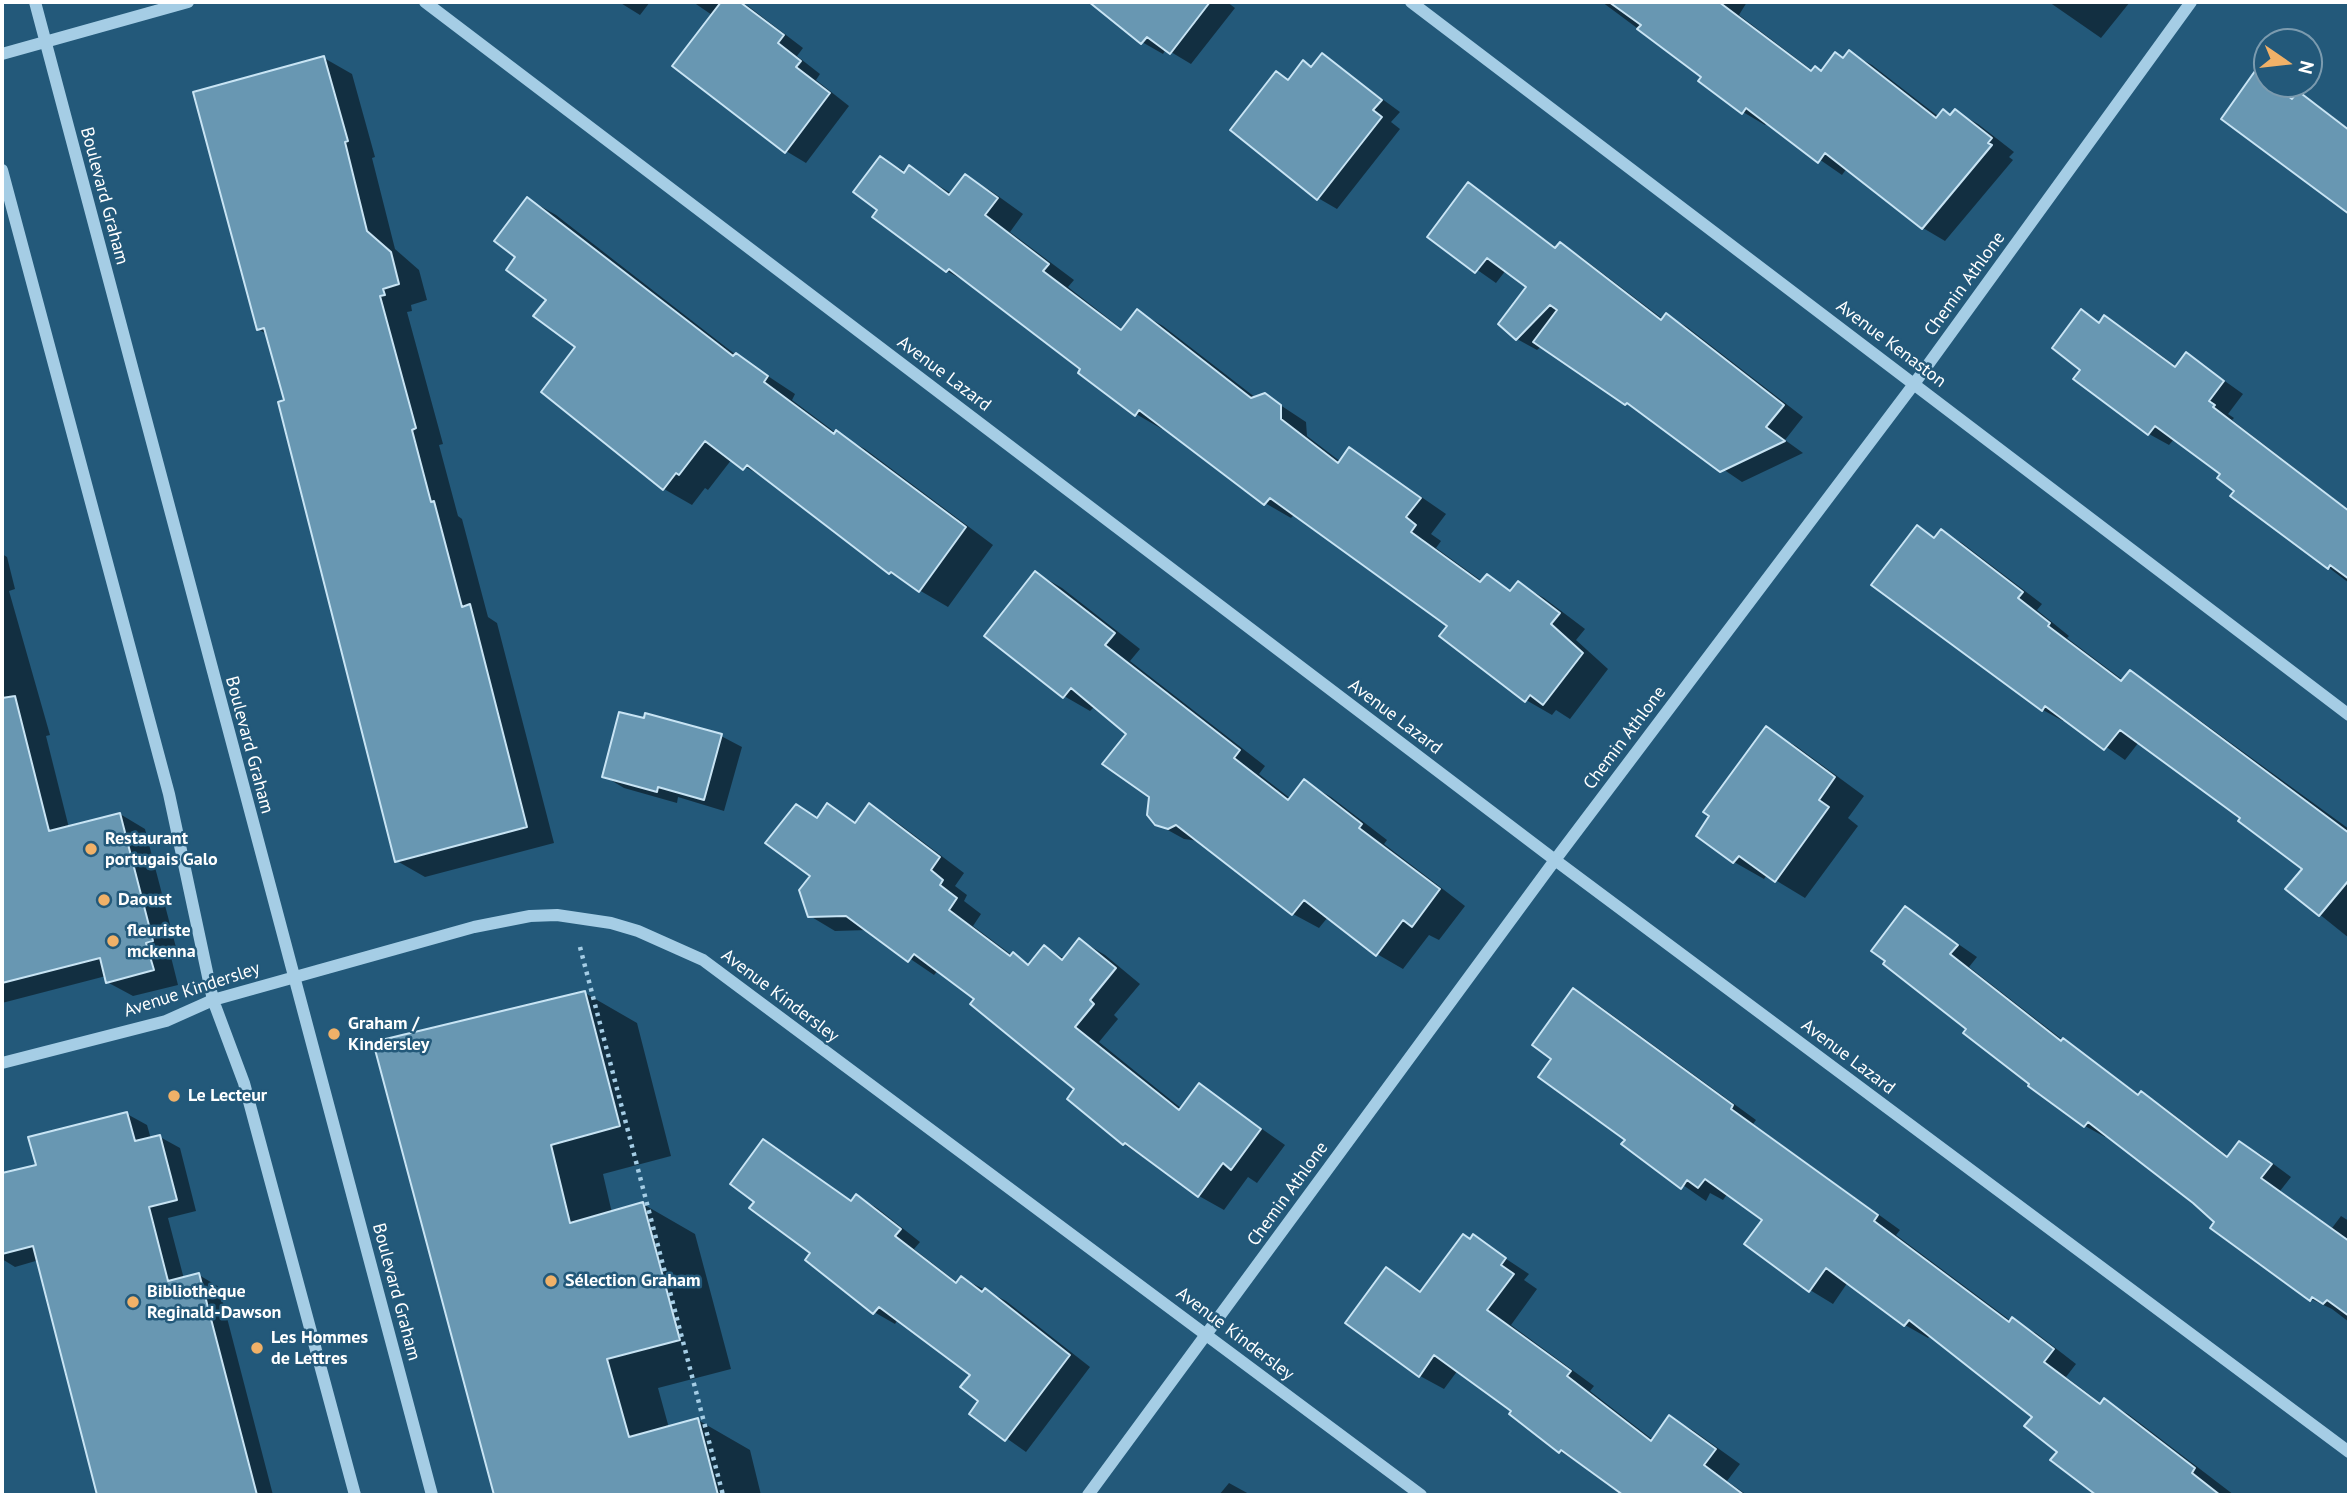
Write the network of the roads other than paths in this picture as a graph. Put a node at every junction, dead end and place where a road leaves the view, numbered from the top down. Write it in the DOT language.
graph roads {
  1 [pos="35,2"];
  2 [pos="188,2"];
  3 [pos="425,2"];
  4 [pos="1410,2"];
  5 [pos="2191,2"];
  6 [pos="45,42"];
  7 [pos="2,54"];
  8 [pos="2,170"];
  9 [pos="1914,384"];
  10 [pos="2349,715"];
  11 [pos="1555,860"];
  12 [pos="292,976"];
  13 [pos="213,1000"];
  14 [pos="2,1063"];
  15 [pos="1206,1335"];
  16 [pos="2349,1452"];
  17 [pos="355,1495"];
  18 [pos="432,1495"];
  19 [pos="1088,1495"];
  20 [pos="1421,1495"];
  1 -- 6 [label="street, Boulevard Graham"];
  2 -- 6 [label="street"];
  3 -- 11 [label="street, Avenue Lazard"];
  4 -- 9 [label="street, Avenue Kenaston"];
  5 -- 9 [label="street, Chemin Athlone"];
  6 -- 7 [label="street"];
  6 -- 12 [label="street, Boulevard Graham"];
  8 -- 13 [label="street"];
  9 -- 10 [label="street, Avenue Kenaston"];
  9 -- 11 [label="street, Chemin Athlone"];
  11 -- 15 [label="street, Chemin Athlone"];
  11 -- 16 [label="street, Avenue Lazard"];
  12 -- 13 [label="street, Avenue Kindersley"];
  12 -- 15 [label="street, Avenue Kindersley"];
  12 -- 18 [label="street, Boulevard Graham"];
  13 -- 14 [label="street, Avenue Kindersley"];
  13 -- 17 [label="street"];
  15 -- 19 [label="street, Chemin Athlone"];
  15 -- 20 [label="street, Avenue Kindersley"];
}
